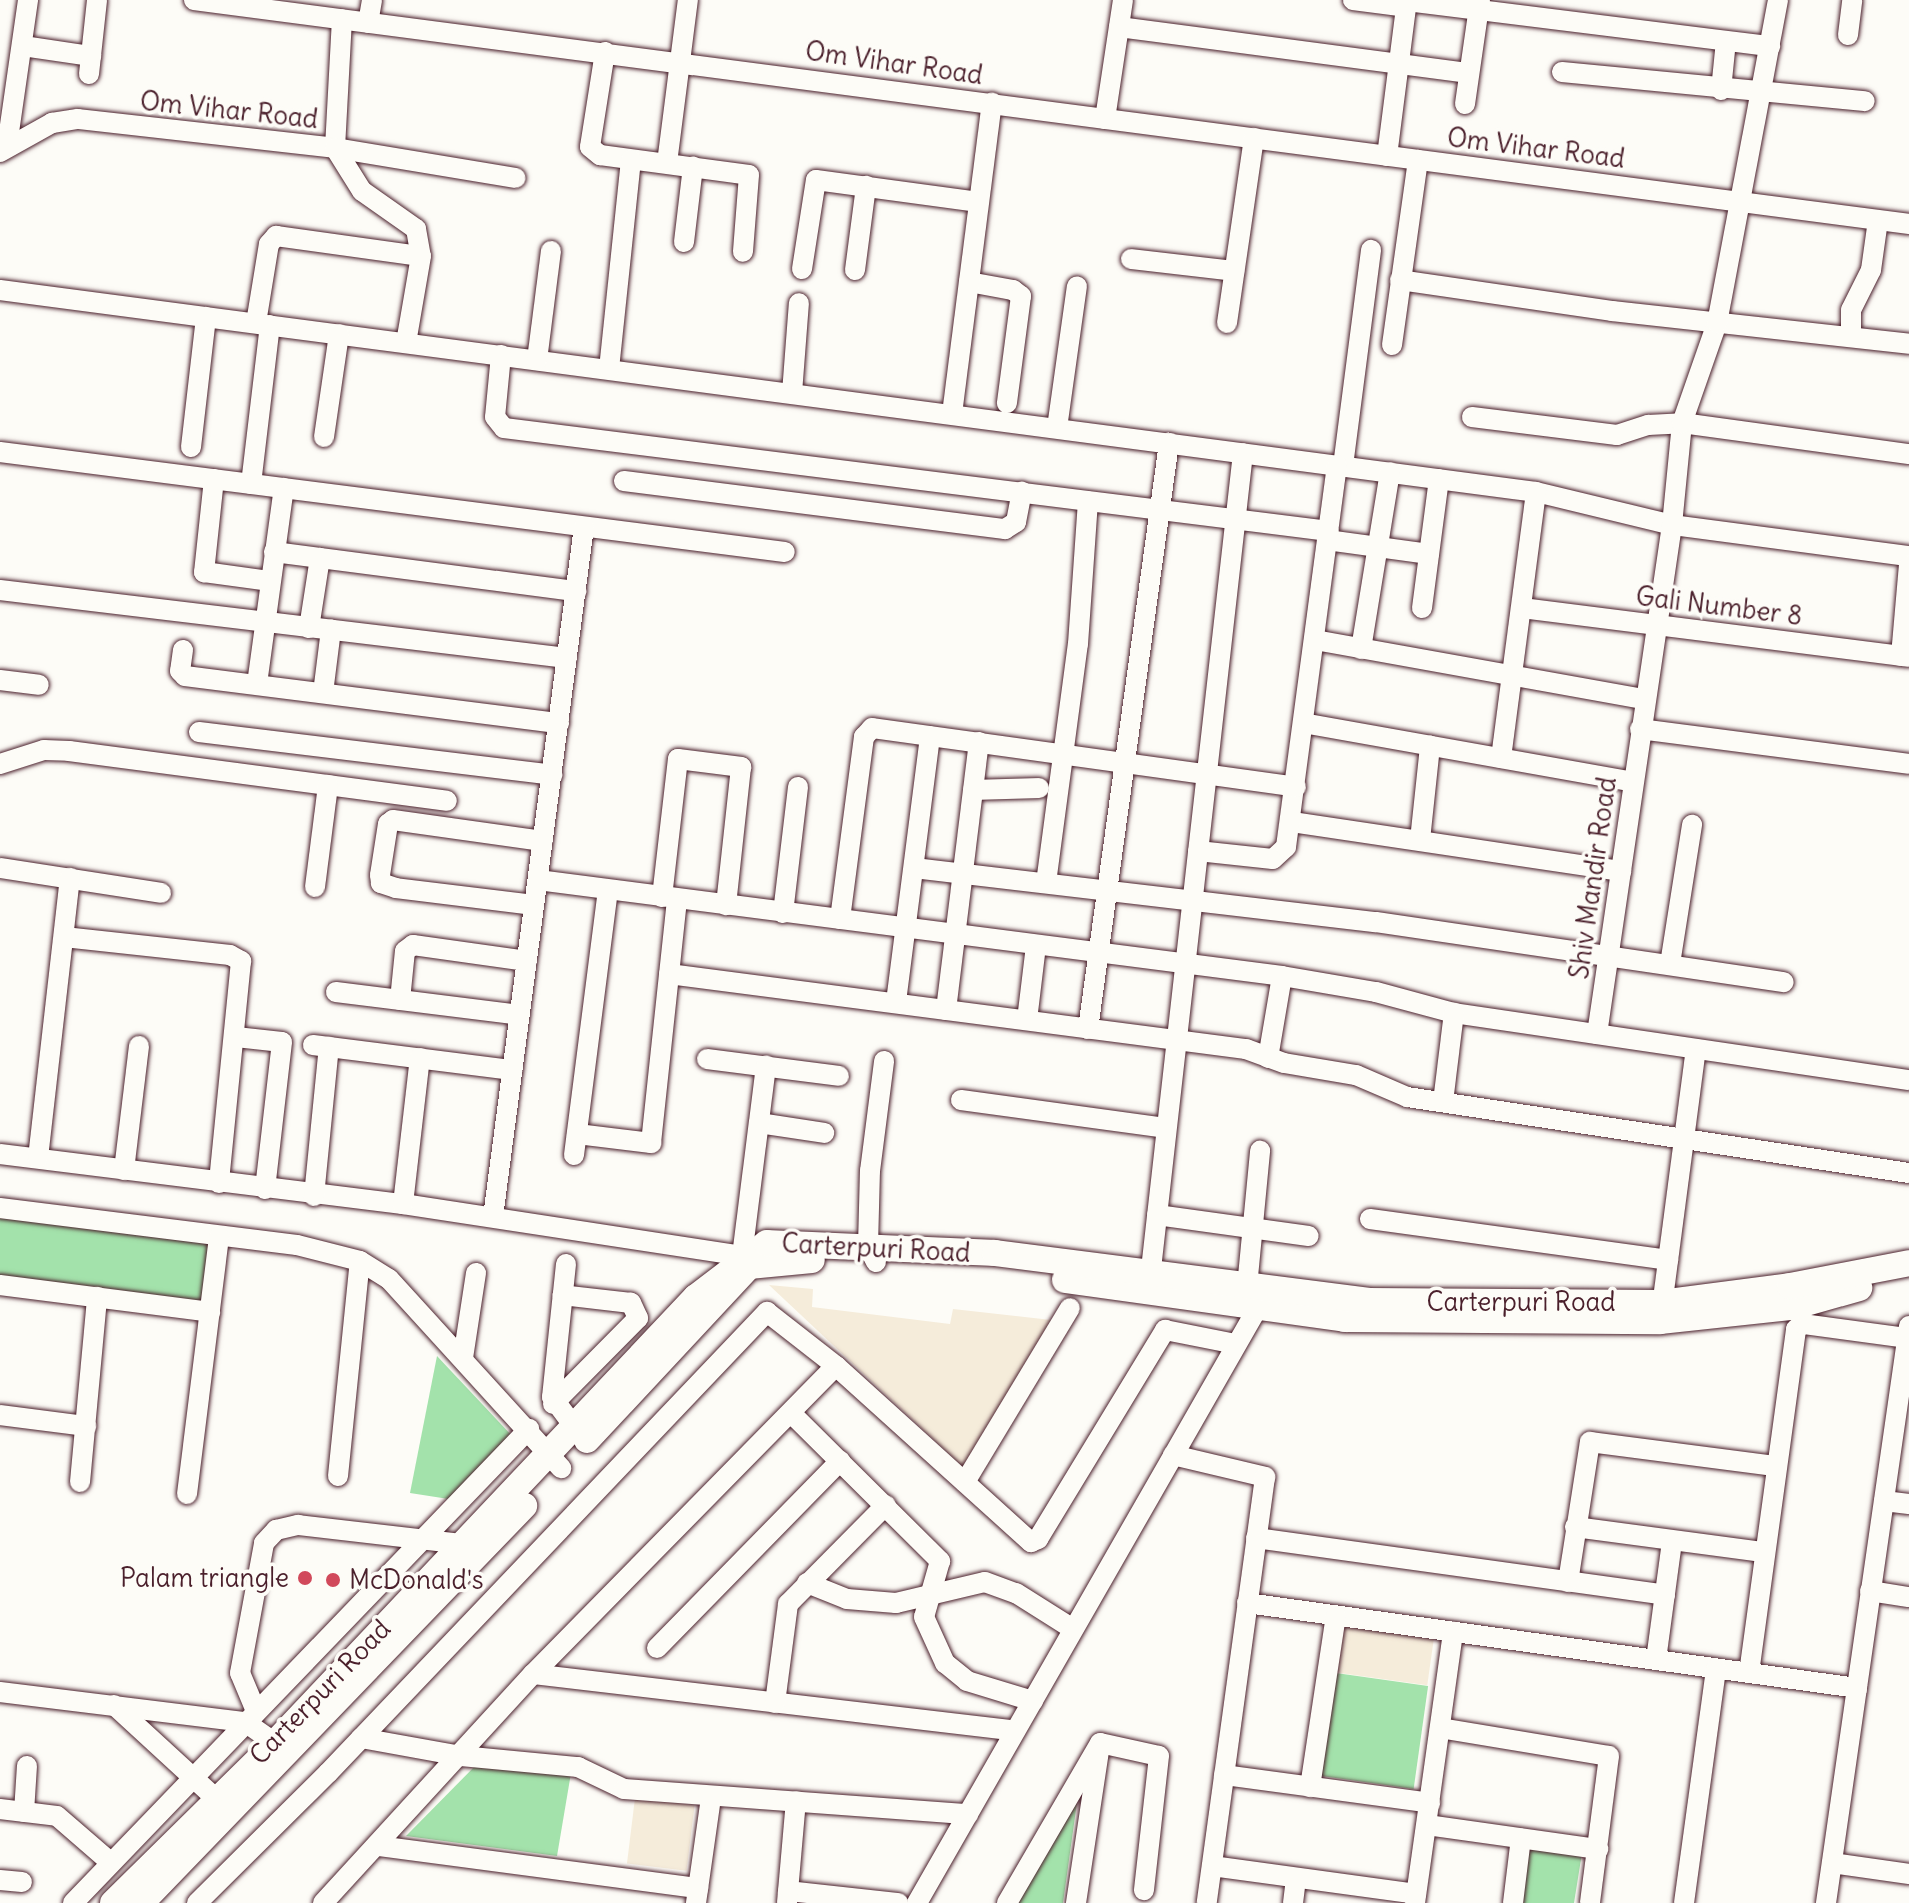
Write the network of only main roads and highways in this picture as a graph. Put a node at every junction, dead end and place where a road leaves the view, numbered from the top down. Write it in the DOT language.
graph roads {
  1 [pos="1909,1263"];
  2 [pos="1909,1274"];
  3 [pos="1793,1296"];
  4 [pos="556,1461"];
  5 [pos="113,1903"];
  6 [pos="141,1903"];
  1 -- 3 [label="main road, Carterpuri Road"];
  2 -- 3 [label="main road, Carterpuri Road"];
  3 -- 4 [label="main road, Carterpuri Road"];
  4 -- 5 [label="main road, Carterpuri Road"];
  4 -- 6 [label="main road, Carterpuri Road"];
}
